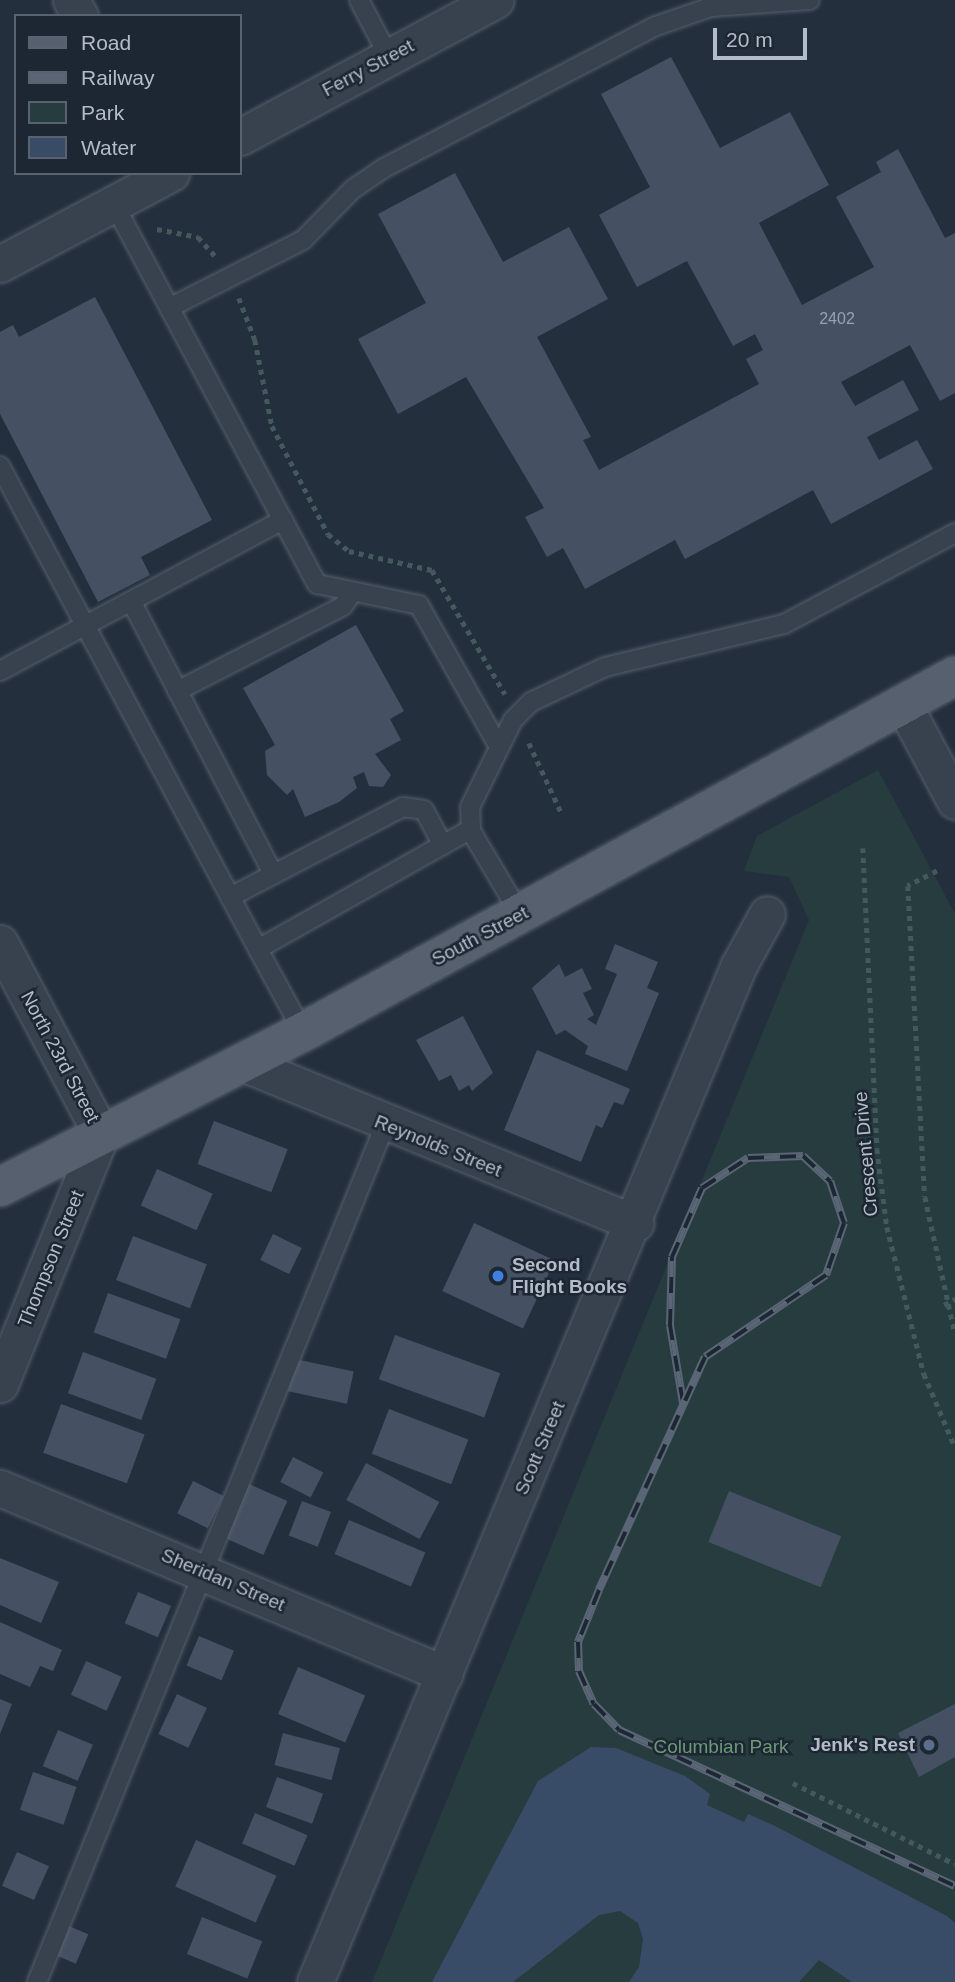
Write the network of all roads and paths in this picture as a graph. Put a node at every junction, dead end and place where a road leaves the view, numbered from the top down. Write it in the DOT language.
graph roads {
  1 [pos="359,0"];
  2 [pos="496,0"];
  3 [pos="810,0"];
  4 [pos="389,57"];
  5 [pos="242,136"];
  6 [pos="166,175"];
  7 [pos="114,204"];
  8 [pos="150,224"];
  9 [pos="0,264"];
  10 [pos="228,277"];
  11 [pos="169,307"];
  12 [pos="0,466"];
  13 [pos="283,520"];
  14 [pos="955,533"];
  15 [pos="351,594"];
  16 [pos="131,601"];
  17 [pos="83,627"];
  18 [pos="0,671"];
  19 [pos="955,677"];
  20 [pos="177,691"];
  21 [pos="902,704"];
  22 [pos="516,716"];
  23 [pos="499,747"];
  24 [pos="955,801"];
  25 [pos="561,812"];
  26 [pos="471,829"];
  27 [pos="443,845"];
  28 [pos="863,848"];
  29 [pos="937,871"];
  30 [pos="273,874"];
  31 [pos="230,897"];
  32 [pos="520,914"];
  33 [pos="767,914"];
  34 [pos="0,943"];
  35 [pos="258,949"];
  36 [pos="303,1032"];
  37 [pos="243,1063"];
  38 [pos="384,1125"];
  39 [pos="101,1134"];
  40 [pos="0,1187"];
  41 [pos="636,1223"];
  42 [pos="955,1299"];
  43 [pos="944,1305"];
  44 [pos="955,1334"];
  45 [pos="0,1384"];
  46 [pos="955,1447"];
  47 [pos="0,1488"];
  48 [pos="202,1571"];
  49 [pos="445,1674"];
  50 [pos="793,1783"];
  51 [pos="955,1864"];
  52 [pos="37,1982"];
  53 [pos="315,1982"];
  1 -- 4 [label="lane"];
  2 -- 4 [label="street, Ferry Street"];
  3 -- 10 [label="lane"];
  4 -- 5 [label="street, Ferry Street"];
  6 -- 7 [label="street"];
  7 -- 9 [label="street"];
  7 -- 11 [label="lane"];
  8 -- 10 [label="path"];
  10 -- 11 [label="lane"];
  10 -- 22 [label="path"];
  11 -- 13 [label="lane"];
  12 -- 17 [label="lane"];
  13 -- 15 [label="lane"];
  13 -- 16 [label="lane"];
  14 -- 22 [label="lane"];
  15 -- 20 [label="lane"];
  15 -- 23 [label="lane"];
  16 -- 17 [label="lane"];
  16 -- 20 [label="lane"];
  17 -- 18 [label="lane"];
  17 -- 31 [label="lane"];
  19 -- 21 [label="main road, South Street"];
  20 -- 30 [label="lane"];
  21 -- 24 [label="street"];
  21 -- 32 [label="main road, South Street"];
  22 -- 23 [label="lane"];
  22 -- 25 [label="path"];
  23 -- 26 [label="lane"];
  26 -- 27 [label="lane"];
  26 -- 32 [label="lane"];
  27 -- 30 [label="lane"];
  27 -- 35 [label="lane"];
  28 -- 46 [label="path, Crescent Drive"];
  29 -- 43 [label="path"];
  30 -- 31 [label="lane"];
  31 -- 35 [label="lane"];
  32 -- 36 [label="main road, South Street"];
  33 -- 41 [label="street, Scott Street"];
  34 -- 39 [label="street, North 23rd Street"];
  35 -- 36 [label="lane"];
  36 -- 37 [label="main road, South Street"];
  37 -- 38 [label="street, Reynolds Street"];
  37 -- 39 [label="main road, South Street"];
  38 -- 41 [label="street, Reynolds Street"];
  38 -- 48 [label="lane"];
  39 -- 40 [label="main road, South Street"];
  39 -- 45 [label="street, Thompson Street"];
  41 -- 49 [label="street, Scott Street"];
  42 -- 43 [label="path"];
  43 -- 44 [label="path"];
  47 -- 48 [label="street, Sheridan Street"];
  48 -- 49 [label="street, Sheridan Street"];
  48 -- 52 [label="lane"];
  49 -- 53 [label="street, Scott Street"];
  50 -- 51 [label="path"];
}
